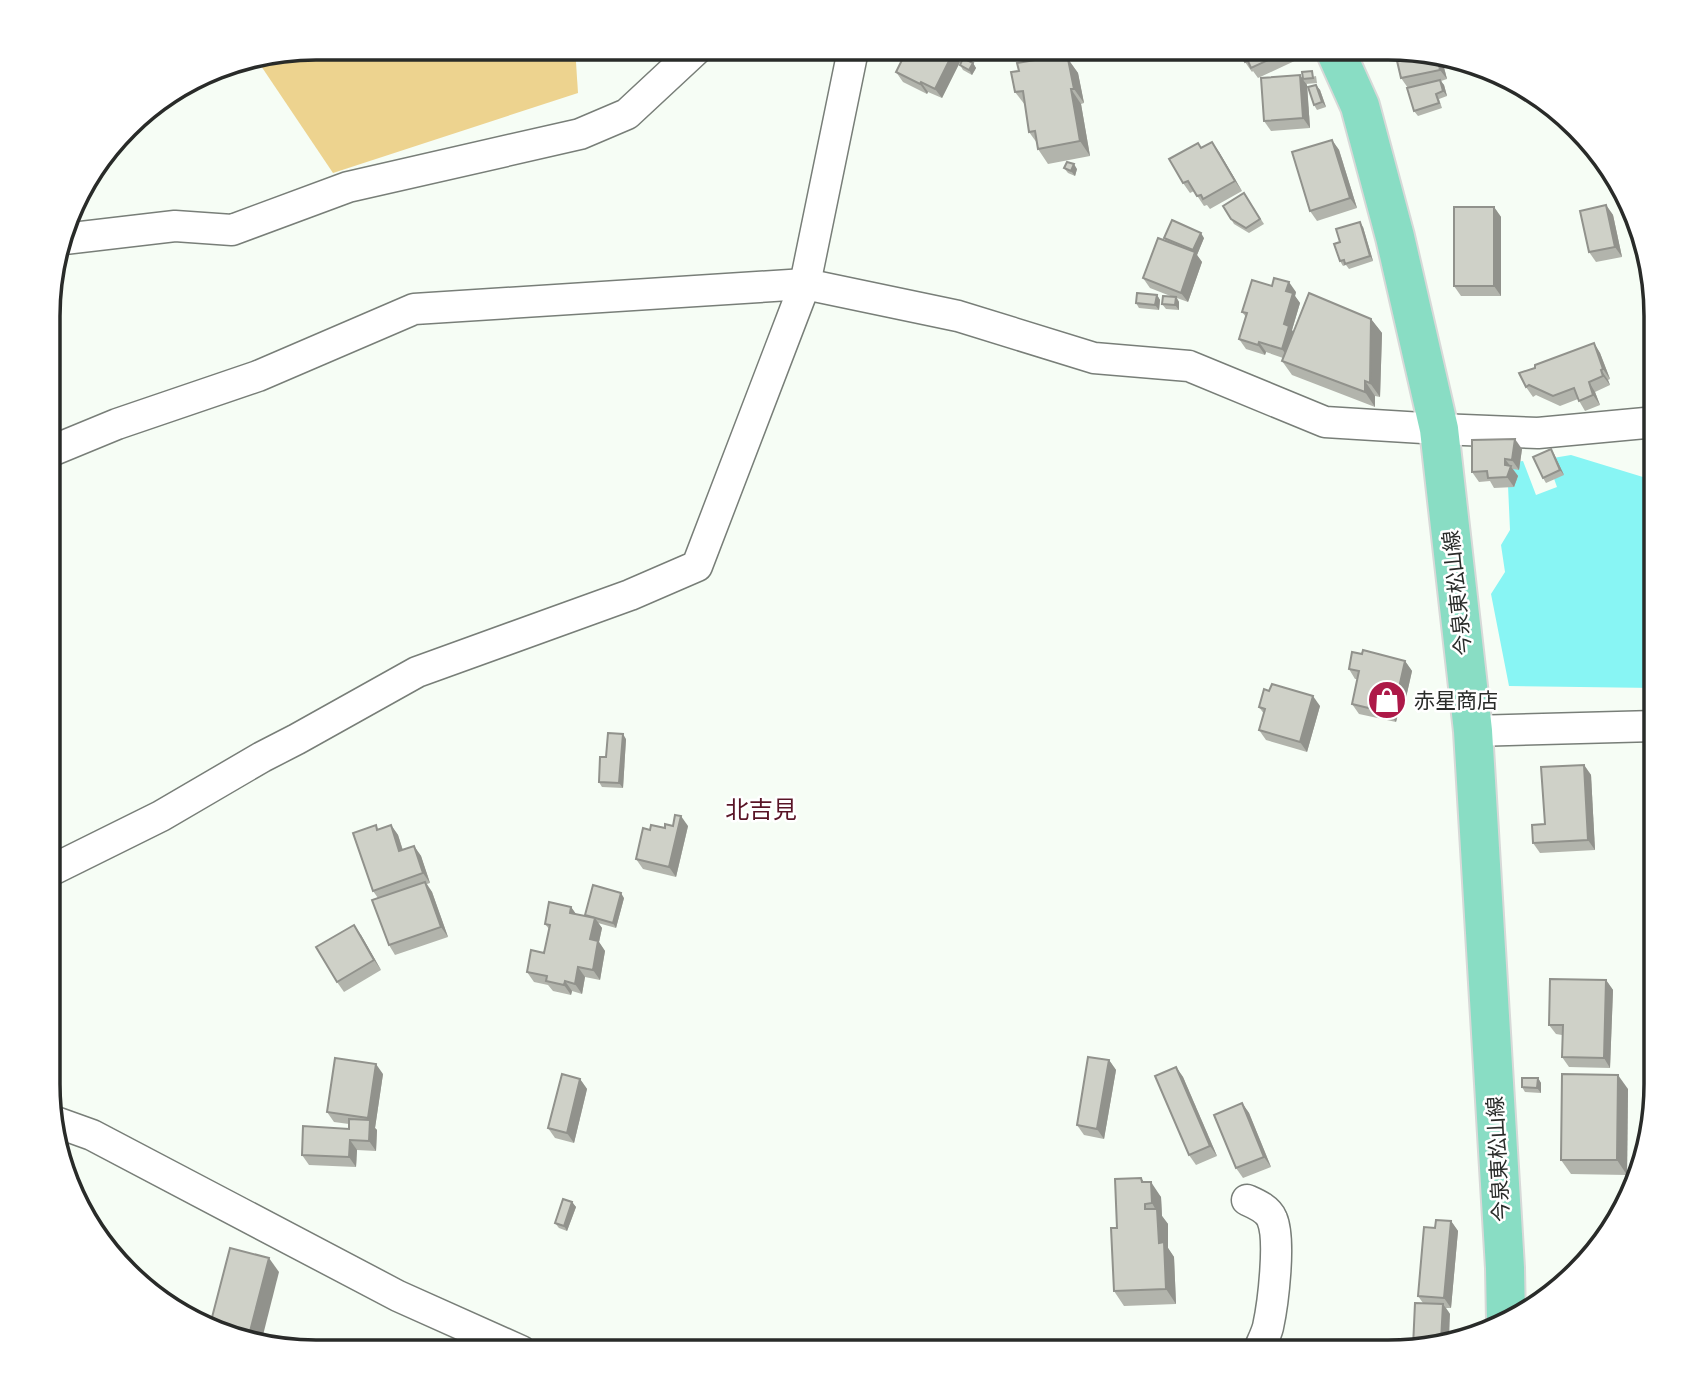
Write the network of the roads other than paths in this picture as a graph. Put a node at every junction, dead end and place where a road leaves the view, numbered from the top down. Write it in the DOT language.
graph roads {
  1 [pos="685,60"];
  2 [pos="851,60"];
  3 [pos="1339,60"];
  4 [pos="71,238"];
  5 [pos="805,284"];
  6 [pos="1644,423"];
  7 [pos="1438,429"];
  8 [pos="60,447"];
  9 [pos="1644,726"];
  10 [pos="1473,731"];
  11 [pos="60,866"];
  12 [pos="63,1125"];
  13 [pos="1247,1200"];
  14 [pos="1506,1310"];
  15 [pos="496,1340"];
  16 [pos="1263,1340"];
  1 -- 4 [label="street"];
  2 -- 5 [label="street"];
  3 -- 7 [label="main road, 今泉東松山線"];
  5 -- 7 [label="street"];
  5 -- 8 [label="street"];
  5 -- 11 [label="street"];
  6 -- 7 [label="street"];
  7 -- 10 [label="main road, 今泉東松山線"];
  9 -- 10 [label="street"];
  10 -- 14 [label="main road, 今泉東松山線"];
  12 -- 15 [label="street"];
  13 -- 16 [label="street"];
}
